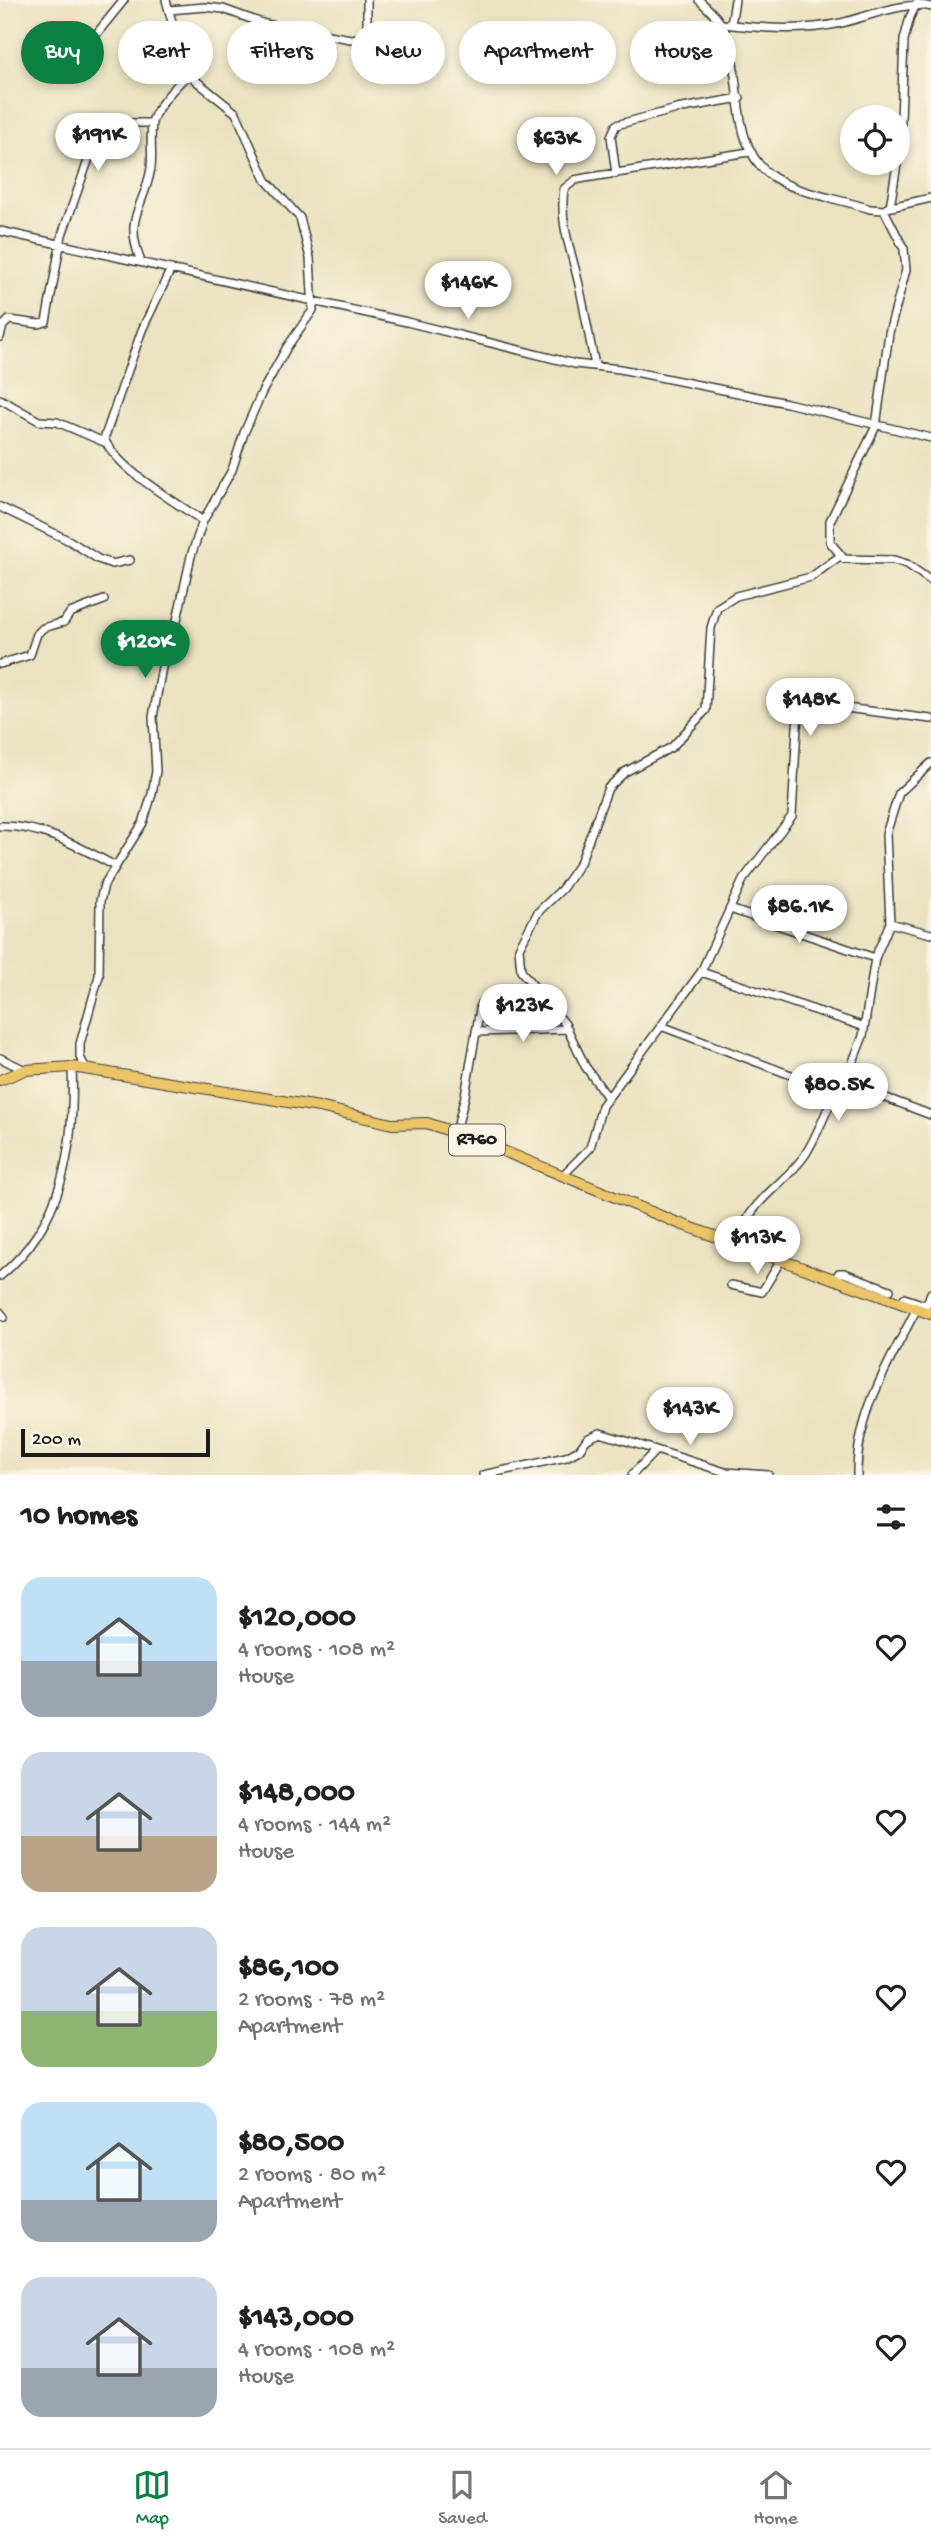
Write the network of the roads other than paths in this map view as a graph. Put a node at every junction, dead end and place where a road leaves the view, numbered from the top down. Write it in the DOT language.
graph roads {
  1 [pos="124,0"];
  2 [pos="166,0"];
  3 [pos="367,0"];
  4 [pos="699,0"];
  5 [pos="735,0"];
  6 [pos="917,3"];
  7 [pos="931,7"];
  8 [pos="169,10"];
  9 [pos="173,21"];
  10 [pos="718,21"];
  11 [pos="732,21"];
  12 [pos="104,25"];
  13 [pos="736,26"];
  14 [pos="736,82"];
  15 [pos="180,84"];
  16 [pos="200,84"];
  17 [pos="740,98"];
  18 [pos="152,123"];
  19 [pos="749,152"];
  20 [pos="616,174"];
  21 [pos="931,198"];
  22 [pos="887,209"];
  23 [pos="0,231"];
  24 [pos="62,245"];
  25 [pos="141,262"];
  26 [pos="171,268"];
  27 [pos="314,301"];
  28 [pos="0,337"];
  29 [pos="594,365"];
  30 [pos="0,400"];
  31 [pos="876,426"];
  32 [pos="931,438"];
  33 [pos="104,442"];
  34 [pos="0,507"];
  35 [pos="203,521"];
  36 [pos="840,556"];
  37 [pos="130,560"];
  38 [pos="931,581"];
  39 [pos="104,600"];
  40 [pos="0,664"];
  41 [pos="931,719"];
  42 [pos="931,763"];
  43 [pos="0,826"];
  44 [pos="115,866"];
  45 [pos="730,909"];
  46 [pos="890,923"];
  47 [pos="931,934"];
  48 [pos="875,958"];
  49 [pos="701,971"];
  50 [pos="481,1003"];
  51 [pos="661,1026"];
  52 [pos="862,1026"];
  53 [pos="568,1029"];
  54 [pos="476,1032"];
  55 [pos="0,1058"];
  56 [pos="72,1067"];
  57 [pos="86,1069"];
  58 [pos="25,1070"];
  59 [pos="847,1077"];
  60 [pos="0,1080"];
  61 [pos="838,1088"];
  62 [pos="608,1098"];
  63 [pos="931,1115"];
  64 [pos="456,1132"];
  65 [pos="563,1175"];
  66 [pos="748,1248"];
  67 [pos="781,1260"];
  68 [pos="0,1276"];
  69 [pos="834,1280"];
  70 [pos="731,1285"];
  71 [pos="890,1290"];
  72 [pos="931,1293"];
  73 [pos="904,1298"];
  74 [pos="924,1310"];
  75 [pos="656,1450"];
  76 [pos="483,1475"];
  77 [pos="632,1475"];
  78 [pos="768,1475"];
  79 [pos="857,1475"];
  1 -- 12 [label="street"];
  2 -- 8 [label="street"];
  3 -- 8 [label="street"];
  4 -- 10 [label="street"];
  5 -- 11 [label="street"];
  6 -- 7 [label="street"];
  6 -- 13 [label="street"];
  6 -- 22 [label="street"];
  8 -- 9 [label="street"];
  14 -- 17 [label="street"];
  15 -- 18 [label="street"];
  16 -- 27 [label="street"];
  17 -- 19 [label="street"];
  17 -- 20 [label="street"];
  18 -- 24 [label="street"];
  18 -- 25 [label="street"];
  19 -- 20 [label="street"];
  19 -- 22 [label="street"];
  20 -- 29 [label="street"];
  21 -- 22 [label="street"];
  22 -- 31 [label="street"];
  23 -- 24 [label="street"];
  24 -- 25 [label="street"];
  24 -- 28 [label="street"];
  25 -- 26 [label="street"];
  26 -- 27 [label="street"];
  26 -- 33 [label="street"];
  27 -- 29 [label="street"];
  27 -- 35 [label="street"];
  29 -- 31 [label="street"];
  30 -- 33 [label="street"];
  31 -- 32 [label="street"];
  31 -- 36 [label="street"];
  33 -- 35 [label="street"];
  34 -- 37 [label="street"];
  35 -- 44 [label="street"];
  36 -- 38 [label="street"];
  36 -- 53 [label="street"];
  39 -- 40 [label="street"];
  41 -- 45 [label="street"];
  42 -- 46 [label="street"];
  43 -- 44 [label="street"];
  44 -- 57 [label="street"];
  45 -- 48 [label="street"];
  45 -- 49 [label="street"];
  46 -- 47 [label="street"];
  46 -- 48 [label="street"];
  48 -- 52 [label="street"];
  49 -- 51 [label="street"];
  49 -- 52 [label="street"];
  50 -- 54 [label="street"];
  51 -- 61 [label="street"];
  51 -- 62 [label="street"];
  52 -- 59 [label="street"];
  53 -- 54 [label="street"];
  53 -- 62 [label="street"];
  54 -- 64 [label="street"];
  55 -- 58 [label="street"];
  56 -- 57 [label="main road, R760"];
  56 -- 58 [label="main road, R760"];
  56 -- 68 [label="street"];
  57 -- 64 [label="main road, R760"];
  58 -- 60 [label="main road, R760"];
  59 -- 61 [label="street"];
  59 -- 63 [label="street"];
  61 -- 66 [label="street"];
  62 -- 65 [label="street"];
  64 -- 65 [label="main road, R760"];
  65 -- 66 [label="main road, R760"];
  66 -- 67 [label="main road, R760"];
  67 -- 69 [label="main road, R760"];
  67 -- 70 [label="street"];
  69 -- 71 [label="street"];
  69 -- 74 [label="main road, R760"];
  72 -- 74 [label="street"];
  73 -- 74 [label="street"];
  74 -- 79 [label="street"];
  75 -- 76 [label="street"];
  75 -- 77 [label="street"];
  75 -- 78 [label="street"];
}
